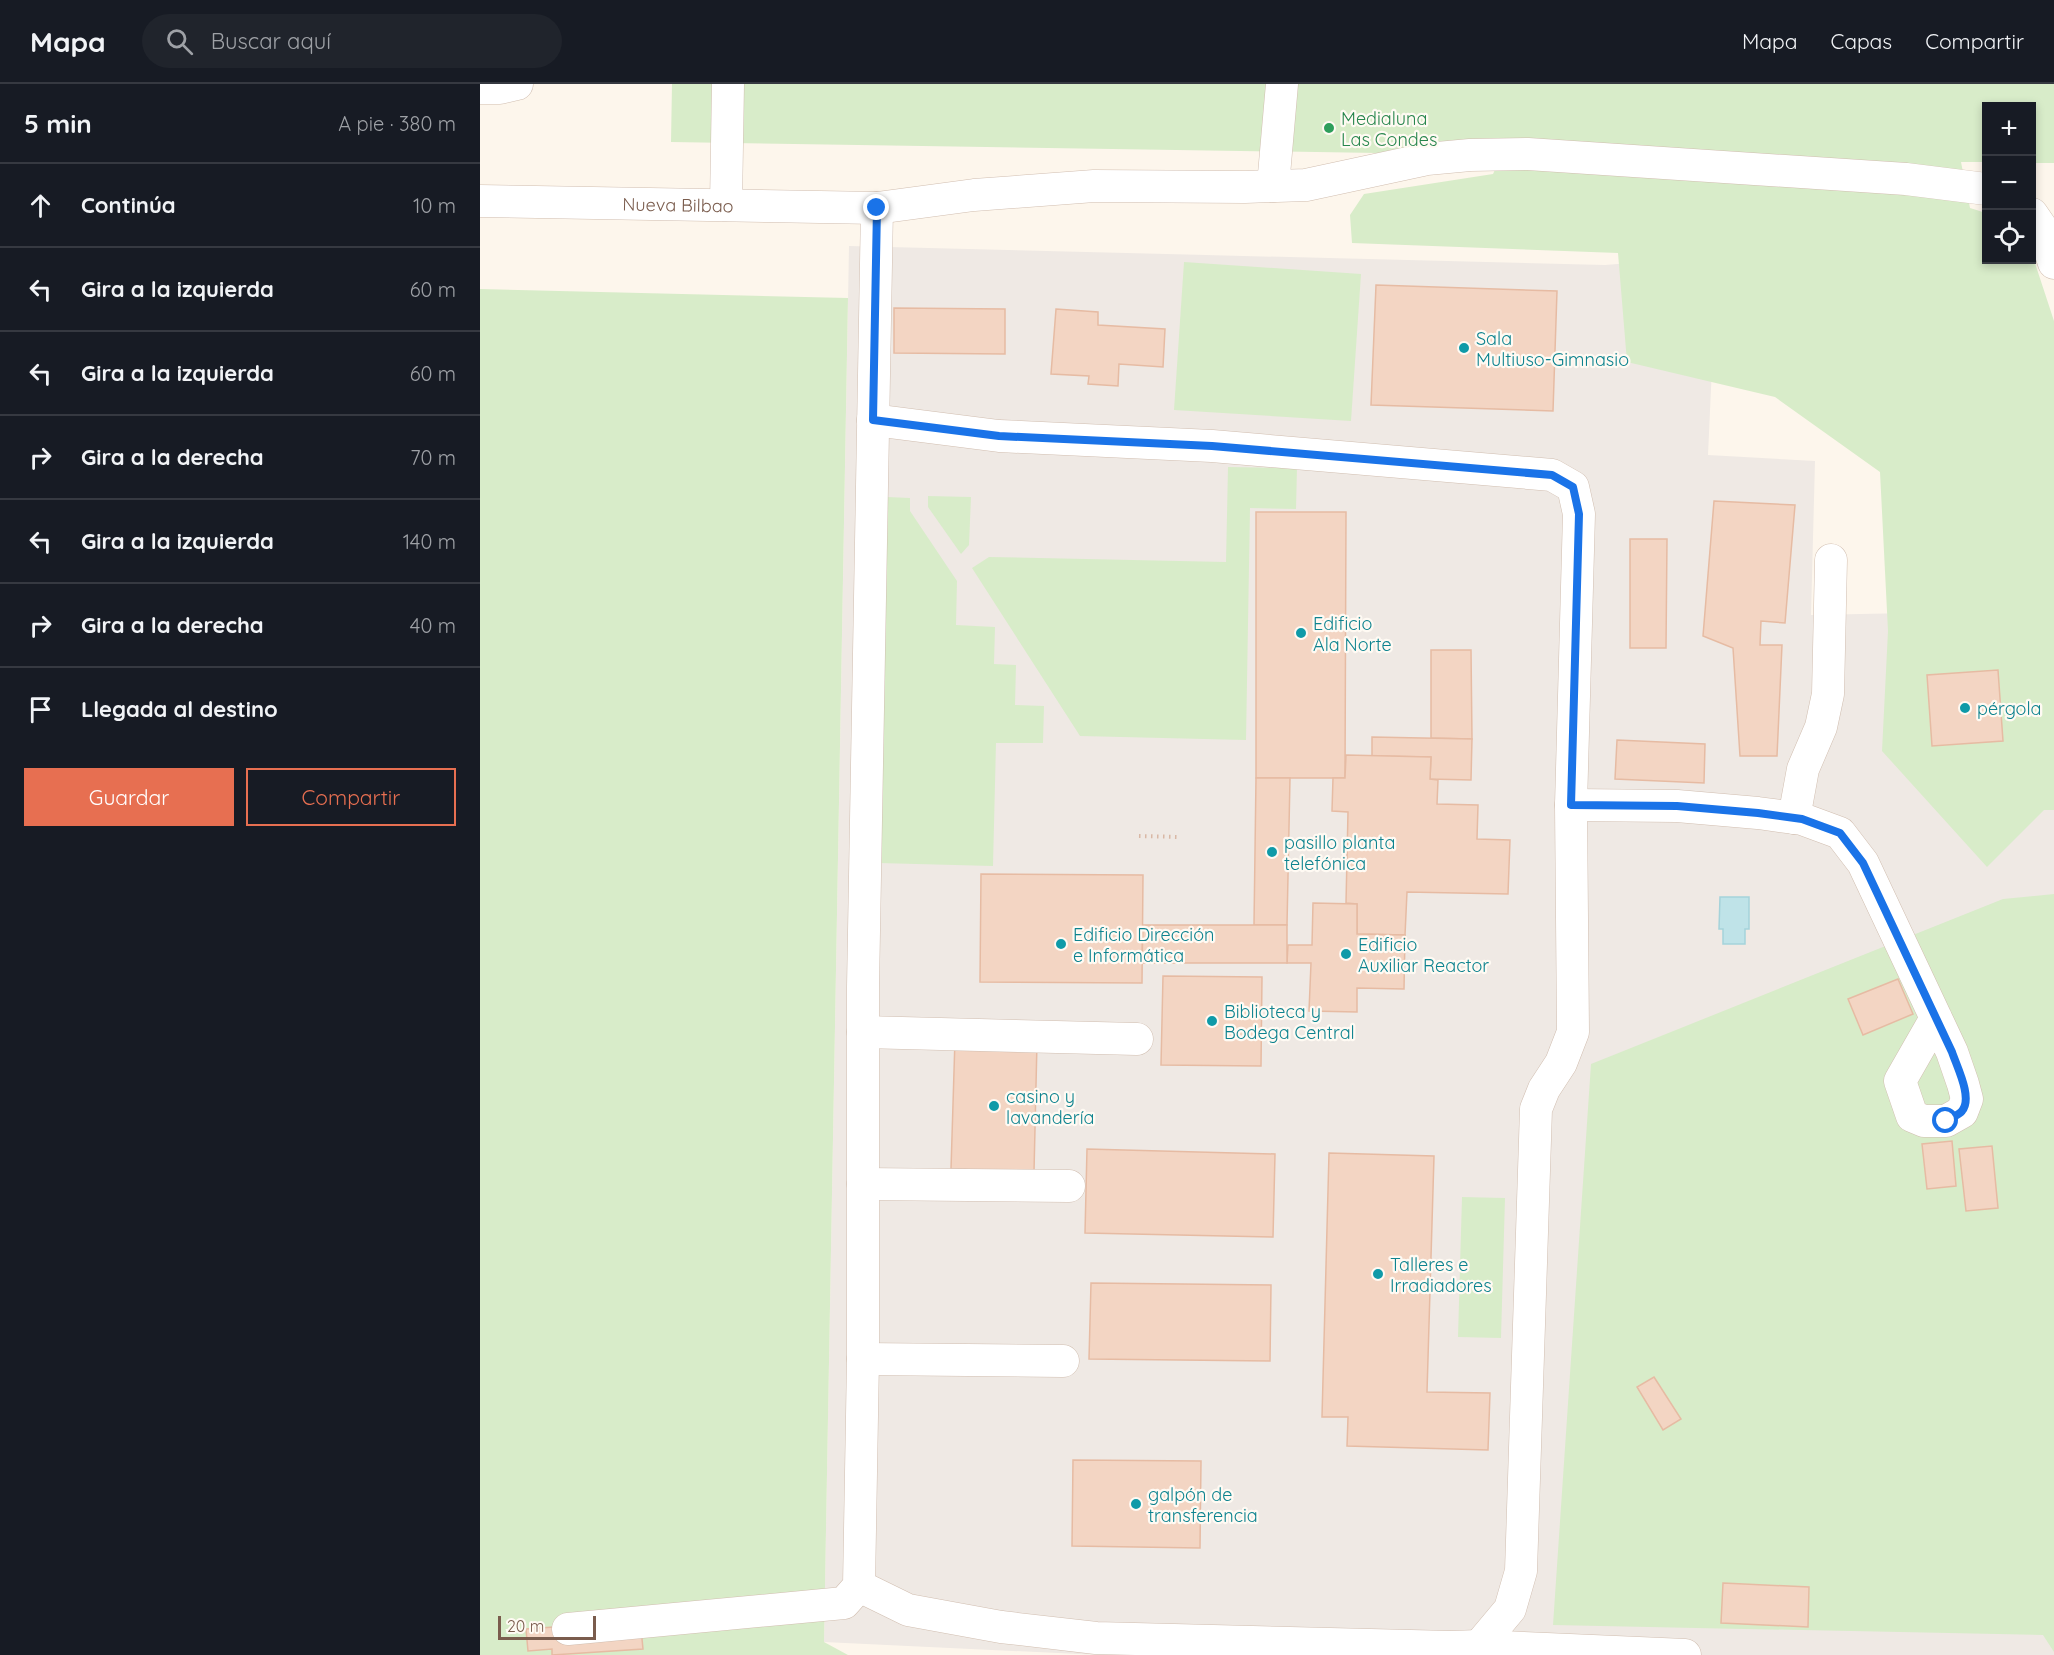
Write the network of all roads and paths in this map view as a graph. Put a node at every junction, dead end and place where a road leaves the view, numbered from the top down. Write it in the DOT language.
graph roads {
  1 [pos="517,84"];
  2 [pos="728,84"];
  3 [pos="1282,84"];
  4 [pos="480,88"];
  5 [pos="1273,186"];
  6 [pos="1982,188"];
  7 [pos="480,201"];
  8 [pos="726,205"];
  9 [pos="877,208"];
  10 [pos="2036,221"];
  11 [pos="2054,263"];
  12 [pos="873,420"];
  13 [pos="1831,560"];
  14 [pos="1571,805"];
  15 [pos="1794,818"];
  16 [pos="1139,836"];
  17 [pos="1180,837"];
  18 [pos="1936,1018"];
  19 [pos="863,1032"];
  20 [pos="1137,1039"];
  21 [pos="863,1184"];
  22 [pos="1069,1186"];
  23 [pos="863,1359"];
  24 [pos="1063,1361"];
  25 [pos="858,1586"];
  26 [pos="568,1629"];
  27 [pos="1479,1646"];
  28 [pos="1685,1655"];
  1 -- 4 [label="street"];
  2 -- 8 [label="street"];
  3 -- 5 [label="street"];
  5 -- 6 [label="street, Nueva Bilbao"];
  5 -- 9 [label="street, Nueva Bilbao"];
  7 -- 8 [label="street, Nueva Bilbao"];
  8 -- 9 [label="street, Nueva Bilbao"];
  9 -- 12 [label="street"];
  10 -- 11 [label="street"];
  12 -- 14 [label="street"];
  12 -- 19 [label="street"];
  13 -- 15 [label="street"];
  14 -- 15 [label="street"];
  14 -- 27 [label="street"];
  15 -- 18 [label="street"];
  16 -- 17 [label="path"];
  19 -- 20 [label="street"];
  19 -- 21 [label="street"];
  21 -- 22 [label="street"];
  21 -- 23 [label="street"];
  23 -- 24 [label="street"];
  23 -- 25 [label="street"];
  25 -- 26 [label="street"];
  25 -- 27 [label="street"];
  27 -- 28 [label="street"];
}
